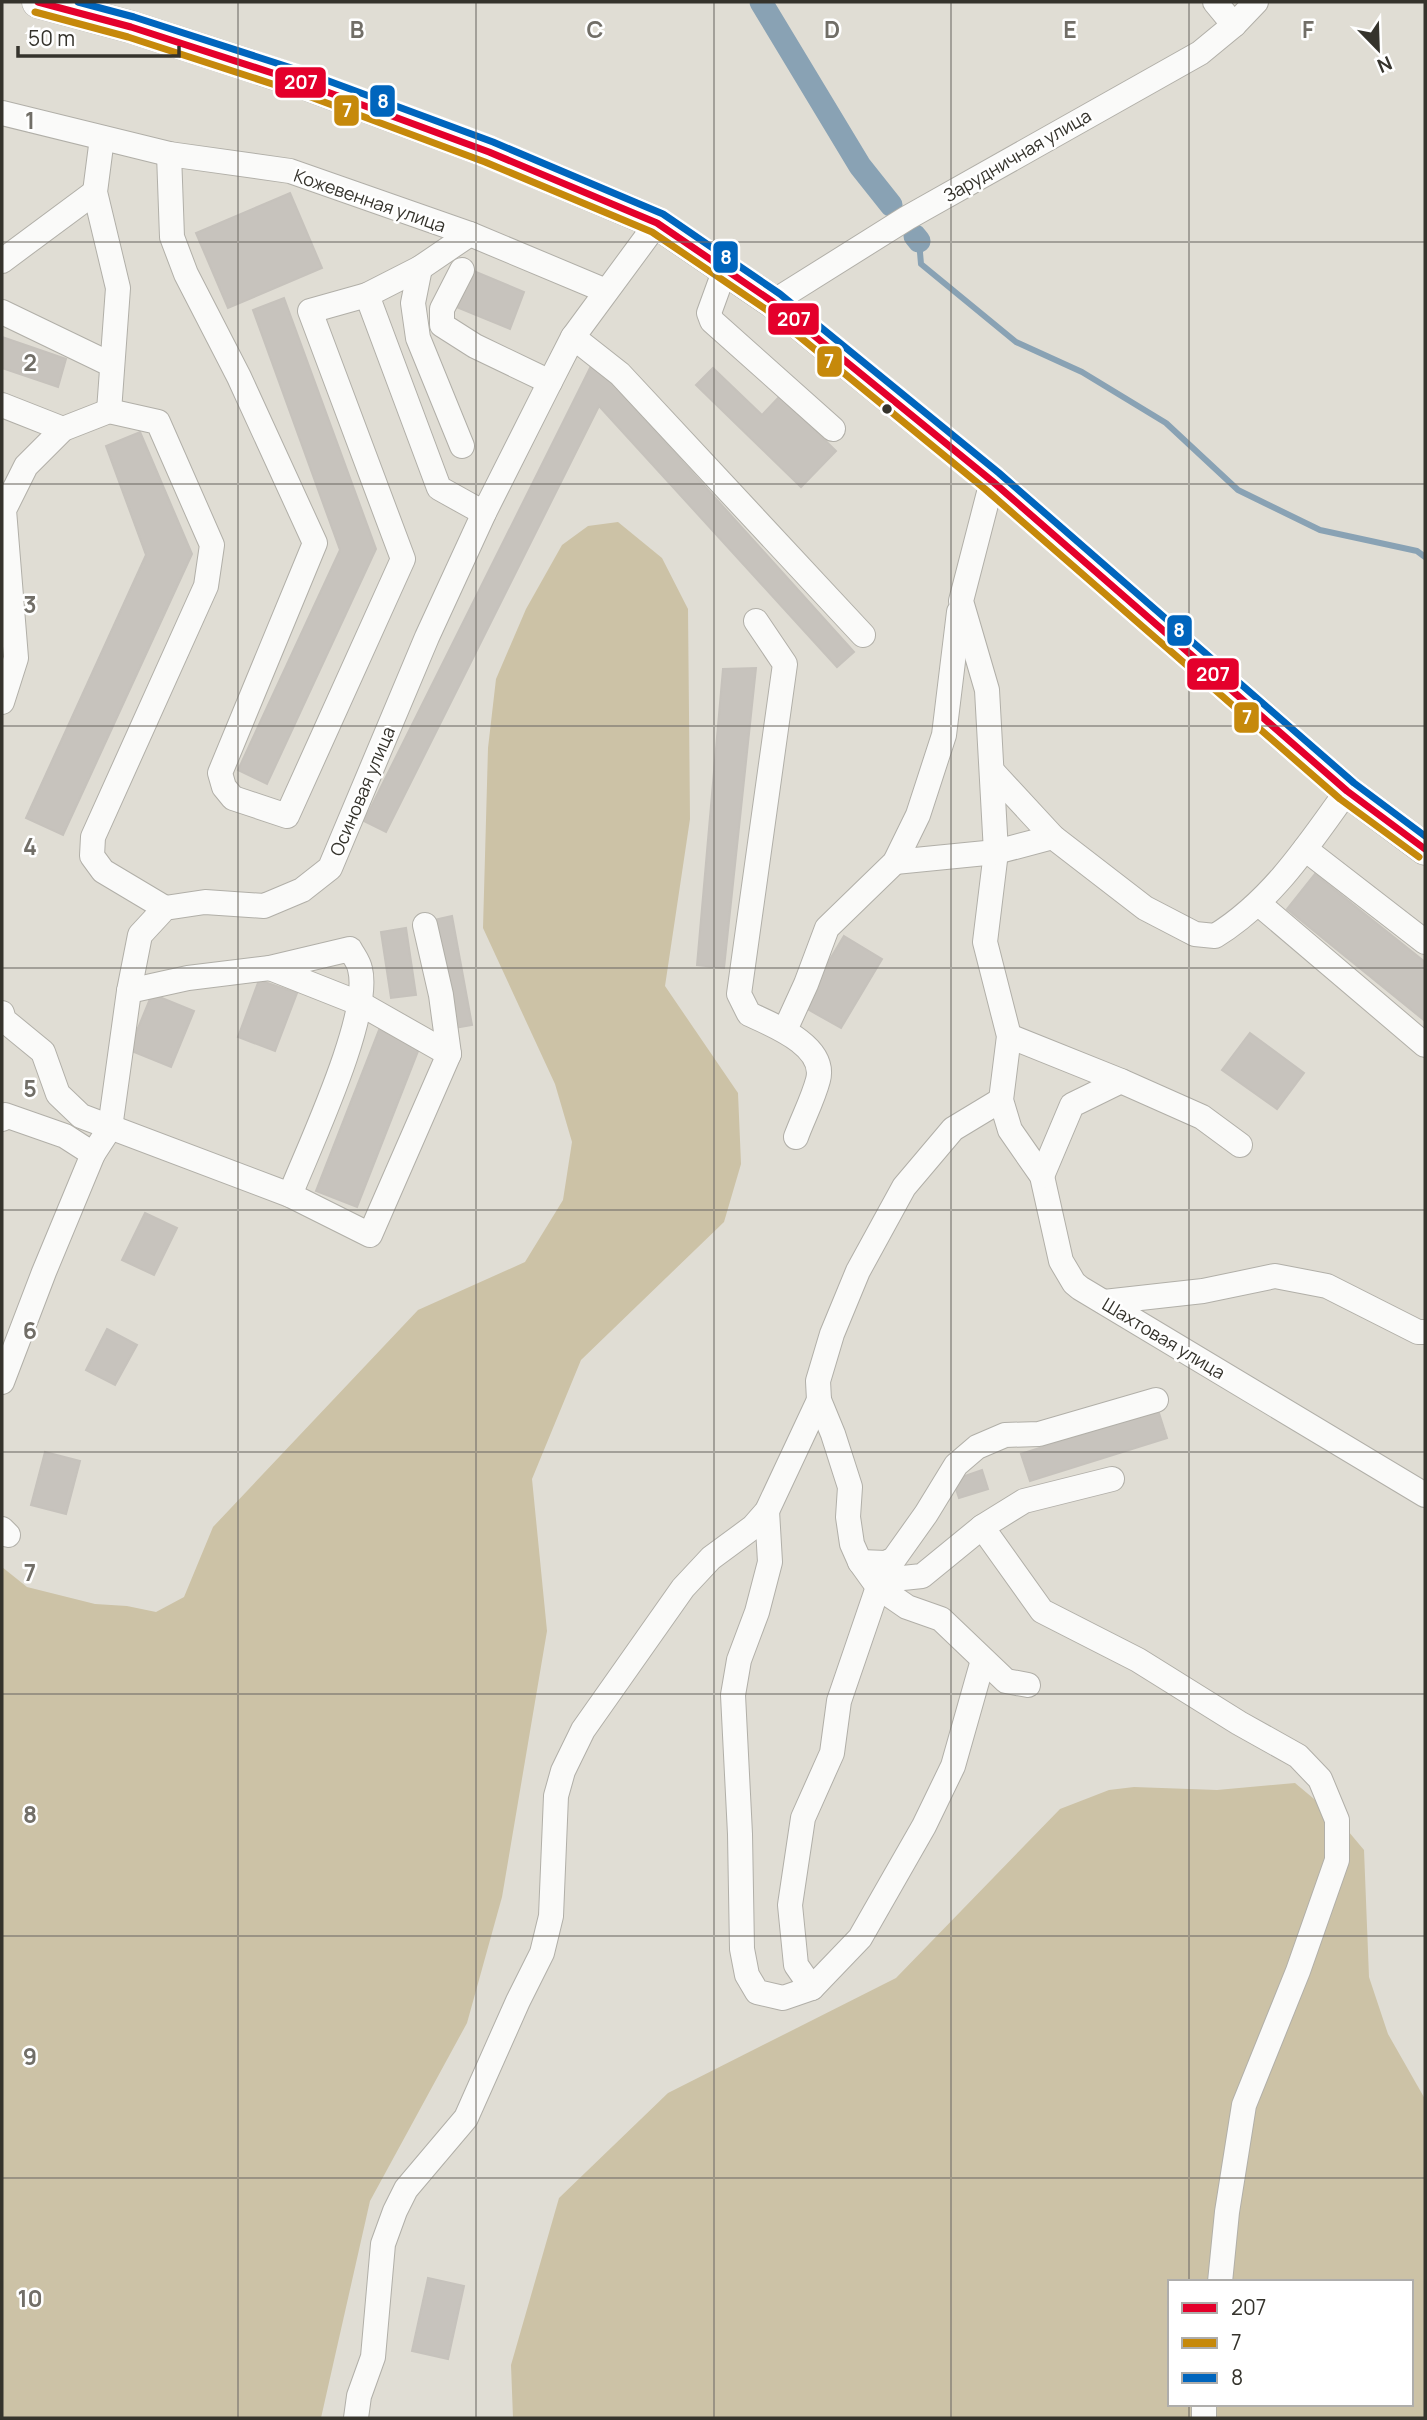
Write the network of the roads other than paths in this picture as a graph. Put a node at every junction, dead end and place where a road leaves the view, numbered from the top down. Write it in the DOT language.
graph roads {
  1 [pos="38,2"];
  2 [pos="1215,2"];
  3 [pos="1255,2"];
  4 [pos="1234,25"];
  5 [pos="2,113"];
  6 [pos="102,138"];
  7 [pos="169,155"];
  8 [pos="95,192"];
  9 [pos="657,223"];
  10 [pos="470,234"];
  11 [pos="2,261"];
  12 [pos="420,268"];
  13 [pos="725,269"];
  14 [pos="462,270"];
  15 [pos="606,292"];
  16 [pos="368,295"];
  17 [pos="772,302"];
  18 [pos="2,312"];
  19 [pos="573,337"];
  20 [pos="111,365"];
  21 [pos="550,382"];
  22 [pos="2,405"];
  23 [pos="109,411"];
  24 [pos="63,429"];
  25 [pos="833,429"];
  26 [pos="462,446"];
  27 [pos="992,481"];
  28 [pos="3,511"];
  29 [pos="484,513"];
  30 [pos="961,601"];
  31 [pos="756,621"];
  32 [pos="863,635"];
  33 [pos="2,702"];
  34 [pos="992,771"];
  35 [pos="1347,791"];
  36 [pos="1053,837"];
  37 [pos="1305,849"];
  38 [pos="1425,849"];
  39 [pos="996,852"];
  40 [pos="895,862"];
  41 [pos="1259,904"];
  42 [pos="164,908"];
  43 [pos="425,925"];
  44 [pos="1425,942"];
  45 [pos="270,968"];
  46 [pos="129,990"];
  47 [pos="361,1004"];
  48 [pos="2,1013"];
  49 [pos="785,1030"];
  50 [pos="1009,1036"];
  51 [pos="1425,1045"];
  52 [pos="449,1054"];
  53 [pos="1121,1081"];
  54 [pos="1001,1100"];
  55 [pos="2,1119"];
  56 [pos="110,1128"];
  57 [pos="796,1137"];
  58 [pos="1240,1145"];
  59 [pos="93,1154"];
  60 [pos="1042,1176"];
  61 [pos="290,1195"];
  62 [pos="1104,1302"];
  63 [pos="1425,1332"];
  64 [pos="2,1382"];
  65 [pos="819,1400"];
  66 [pos="1156,1400"];
  67 [pos="1112,1479"];
  68 [pos="1425,1495"];
  69 [pos="767,1511"];
  70 [pos="982,1527"];
  71 [pos="860,1562"];
  72 [pos="878,1587"];
  73 [pos="983,1660"];
  74 [pos="1028,1685"];
  75 [pos="812,1988"];
  76 [pos="1220,2280"];
  77 [pos="356,2418"];
  1 -- 9 [label="main road"];
  2 -- 4 [label="street"];
  3 -- 4 [label="street, Зарудничная улица"];
  4 -- 17 [label="street, Зарудничная улица"];
  5 -- 6 [label="street, Кожевенная улица"];
  6 -- 7 [label="street, Кожевенная улица"];
  6 -- 8 [label="street"];
  7 -- 10 [label="street, Кожевенная улица"];
  7 -- 16 [label="street"];
  8 -- 11 [label="street"];
  8 -- 20 [label="street"];
  9 -- 13 [label="main road"];
  9 -- 15 [label="street, Осиновая улица"];
  10 -- 12 [label="street"];
  10 -- 15 [label="street, Кожевенная улица"];
  12 -- 16 [label="street"];
  12 -- 26 [label="street"];
  13 -- 17 [label="main road"];
  13 -- 25 [label="street"];
  14 -- 21 [label="street"];
  15 -- 19 [label="street, Осиновая улица"];
  16 -- 29 [label="street"];
  17 -- 27 [label="main road"];
  18 -- 20 [label="street"];
  19 -- 21 [label="street, Осиновая улица"];
  19 -- 32 [label="street"];
  20 -- 23 [label="street"];
  21 -- 29 [label="street, Осиновая улица"];
  22 -- 24 [label="street"];
  23 -- 24 [label="street"];
  23 -- 42 [label="street"];
  24 -- 28 [label="street"];
  27 -- 30 [label="street"];
  27 -- 35 [label="main road"];
  28 -- 33 [label="street"];
  29 -- 42 [label="street, Осиновая улица"];
  30 -- 34 [label="street"];
  30 -- 40 [label="street"];
  31 -- 49 [label="street"];
  34 -- 36 [label="street"];
  34 -- 39 [label="street"];
  35 -- 37 [label="street"];
  35 -- 38 [label="main road"];
  36 -- 39 [label="street"];
  36 -- 41 [label="street"];
  37 -- 41 [label="street"];
  37 -- 44 [label="street"];
  39 -- 40 [label="street"];
  39 -- 50 [label="street"];
  40 -- 49 [label="street"];
  41 -- 51 [label="street"];
  42 -- 46 [label="street"];
  43 -- 52 [label="street"];
  45 -- 46 [label="street"];
  45 -- 47 [label="street"];
  45 -- 47 [label="street"];
  46 -- 56 [label="street"];
  47 -- 52 [label="street"];
  47 -- 61 [label="street"];
  48 -- 56 [label="street"];
  49 -- 57 [label="street"];
  50 -- 53 [label="street"];
  50 -- 54 [label="street"];
  52 -- 61 [label="street"];
  53 -- 58 [label="street"];
  53 -- 60 [label="street"];
  54 -- 60 [label="street, Шахтовая улица"];
  54 -- 65 [label="street"];
  55 -- 59 [label="street"];
  56 -- 59 [label="street"];
  56 -- 61 [label="street"];
  59 -- 64 [label="street"];
  60 -- 62 [label="street, Шахтовая улица"];
  62 -- 63 [label="street"];
  62 -- 68 [label="street, Шахтовая улица"];
  65 -- 69 [label="street"];
  65 -- 71 [label="street"];
  66 -- 71 [label="street"];
  67 -- 70 [label="street"];
  69 -- 75 [label="street"];
  69 -- 77 [label="street"];
  70 -- 71 [label="street"];
  70 -- 76 [label="street"];
  71 -- 72 [label="street"];
  72 -- 73 [label="street"];
  72 -- 75 [label="street"];
  73 -- 74 [label="street"];
  73 -- 75 [label="street"];
}
